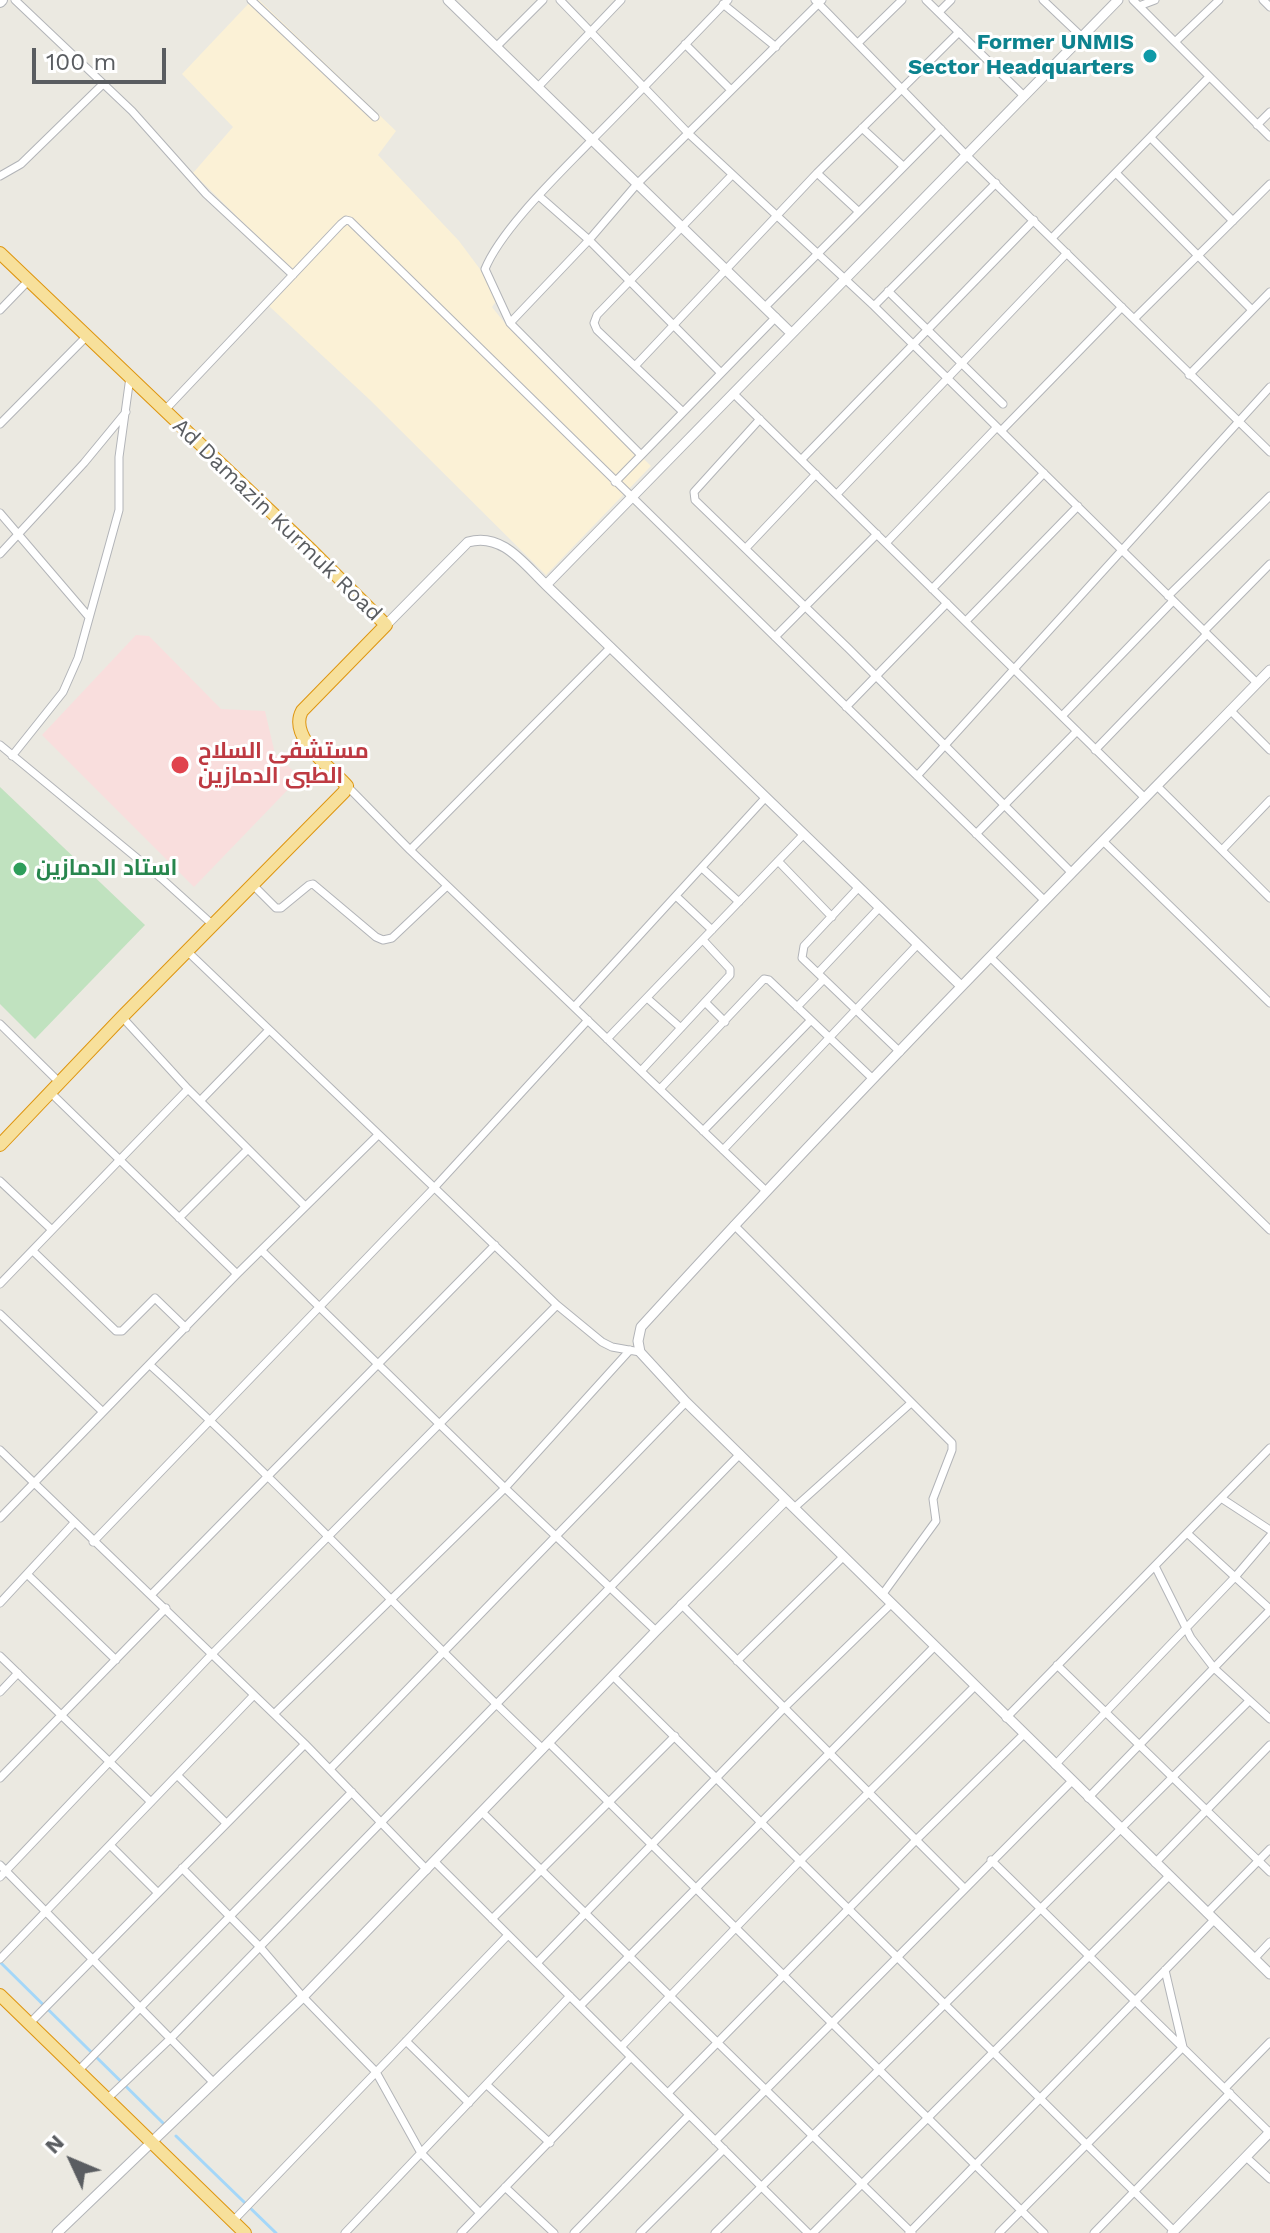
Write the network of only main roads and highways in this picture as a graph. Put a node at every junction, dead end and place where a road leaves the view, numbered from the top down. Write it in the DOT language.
graph roads {
  1 [pos="0,253"];
  2 [pos="0,1145"];
  3 [pos="0,1995"];
  4 [pos="245,2233"];
  1 -- 2 [label="highway, Ad Damazin Kurmuk Road"];
  3 -- 4 [label="highway"];
}
